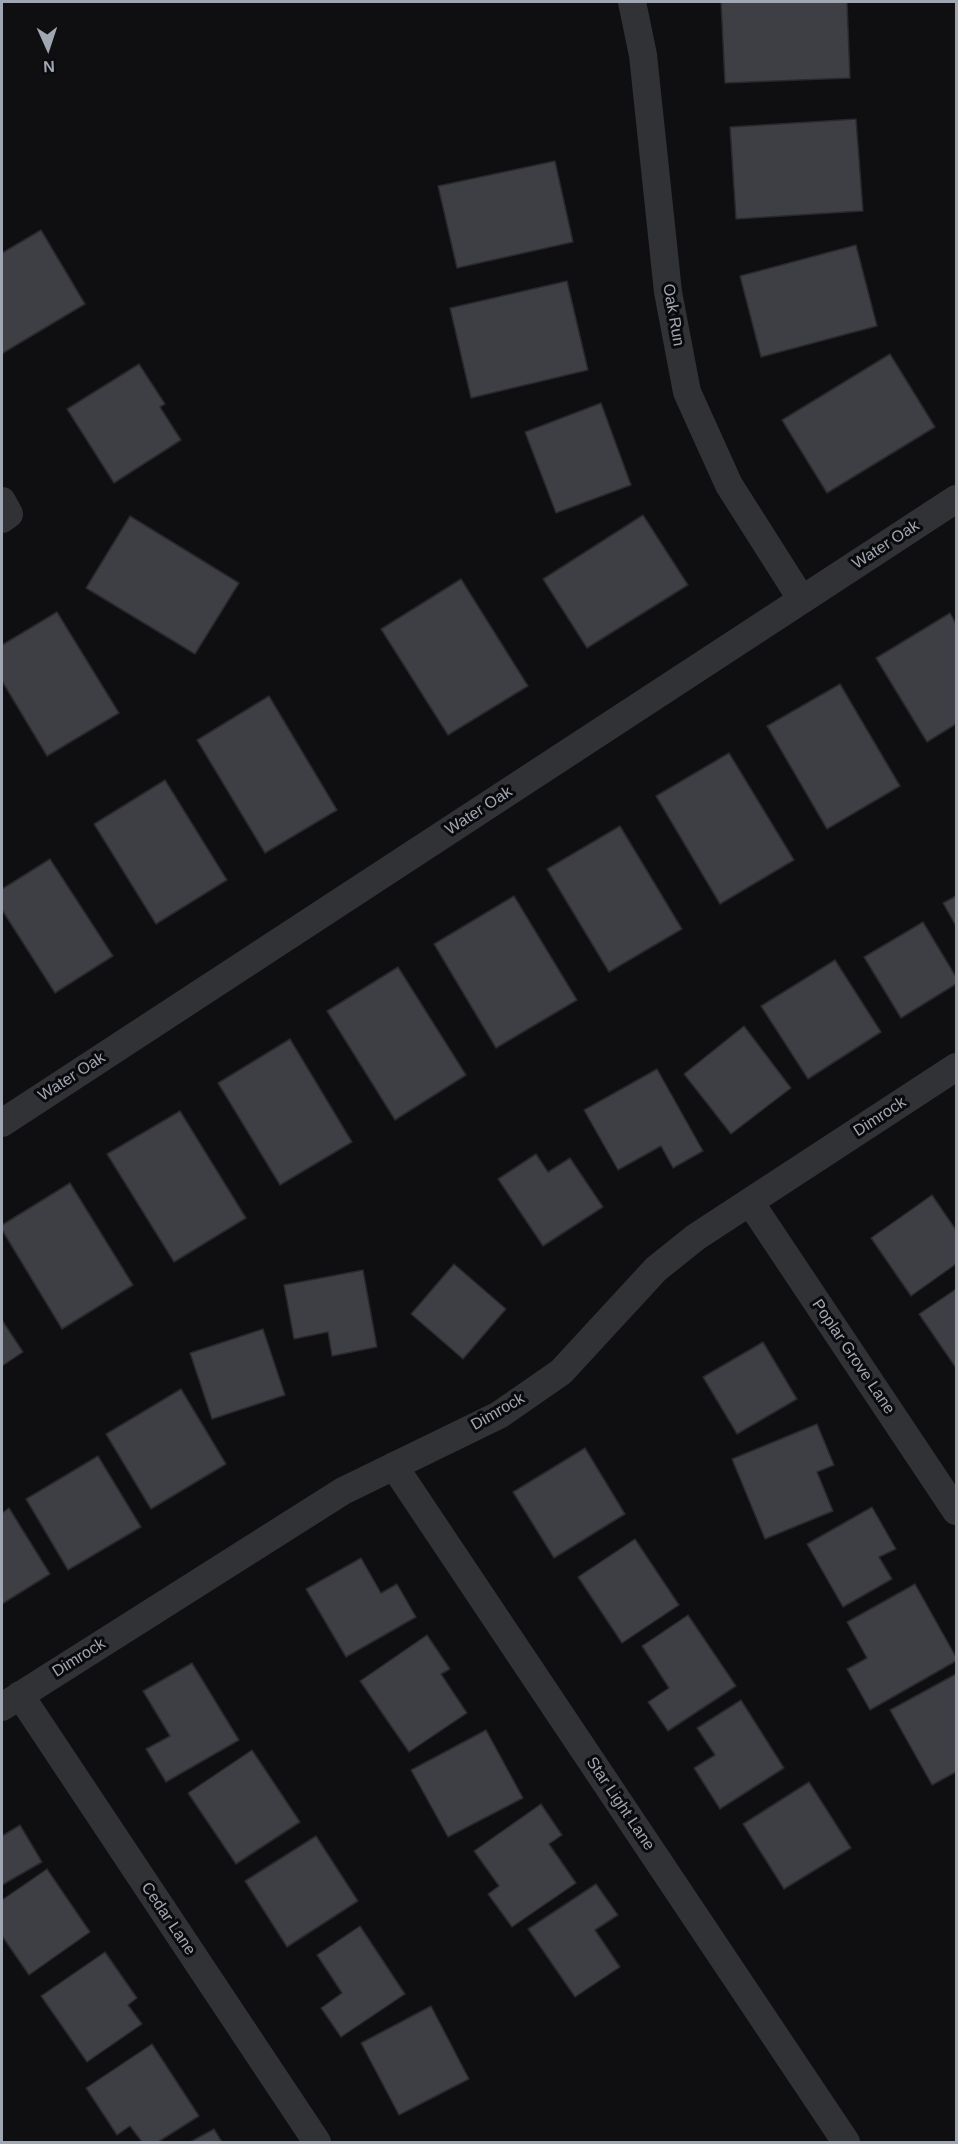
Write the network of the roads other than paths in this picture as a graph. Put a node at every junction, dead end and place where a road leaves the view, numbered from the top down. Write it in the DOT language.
graph roads {
  1 [pos="632,2"];
  2 [pos="957,500"];
  3 [pos="802,600"];
  4 [pos="957,1067"];
  5 [pos="2,1123"];
  6 [pos="750,1202"];
  7 [pos="394,1466"];
  8 [pos="957,1511"];
  9 [pos="11,1701"];
  10 [pos="317,2142"];
  11 [pos="846,2142"];
  1 -- 3 [label="street, Oak Run"];
  2 -- 3 [label="street, Water Oak"];
  3 -- 5 [label="street, Water Oak"];
  4 -- 6 [label="street, Dimrock"];
  6 -- 7 [label="street, Dimrock"];
  6 -- 8 [label="street, Poplar Grove Lane"];
  7 -- 9 [label="street, Dimrock"];
  7 -- 11 [label="street, Star Light Lane"];
  9 -- 10 [label="street, Cedar Lane"];
}
